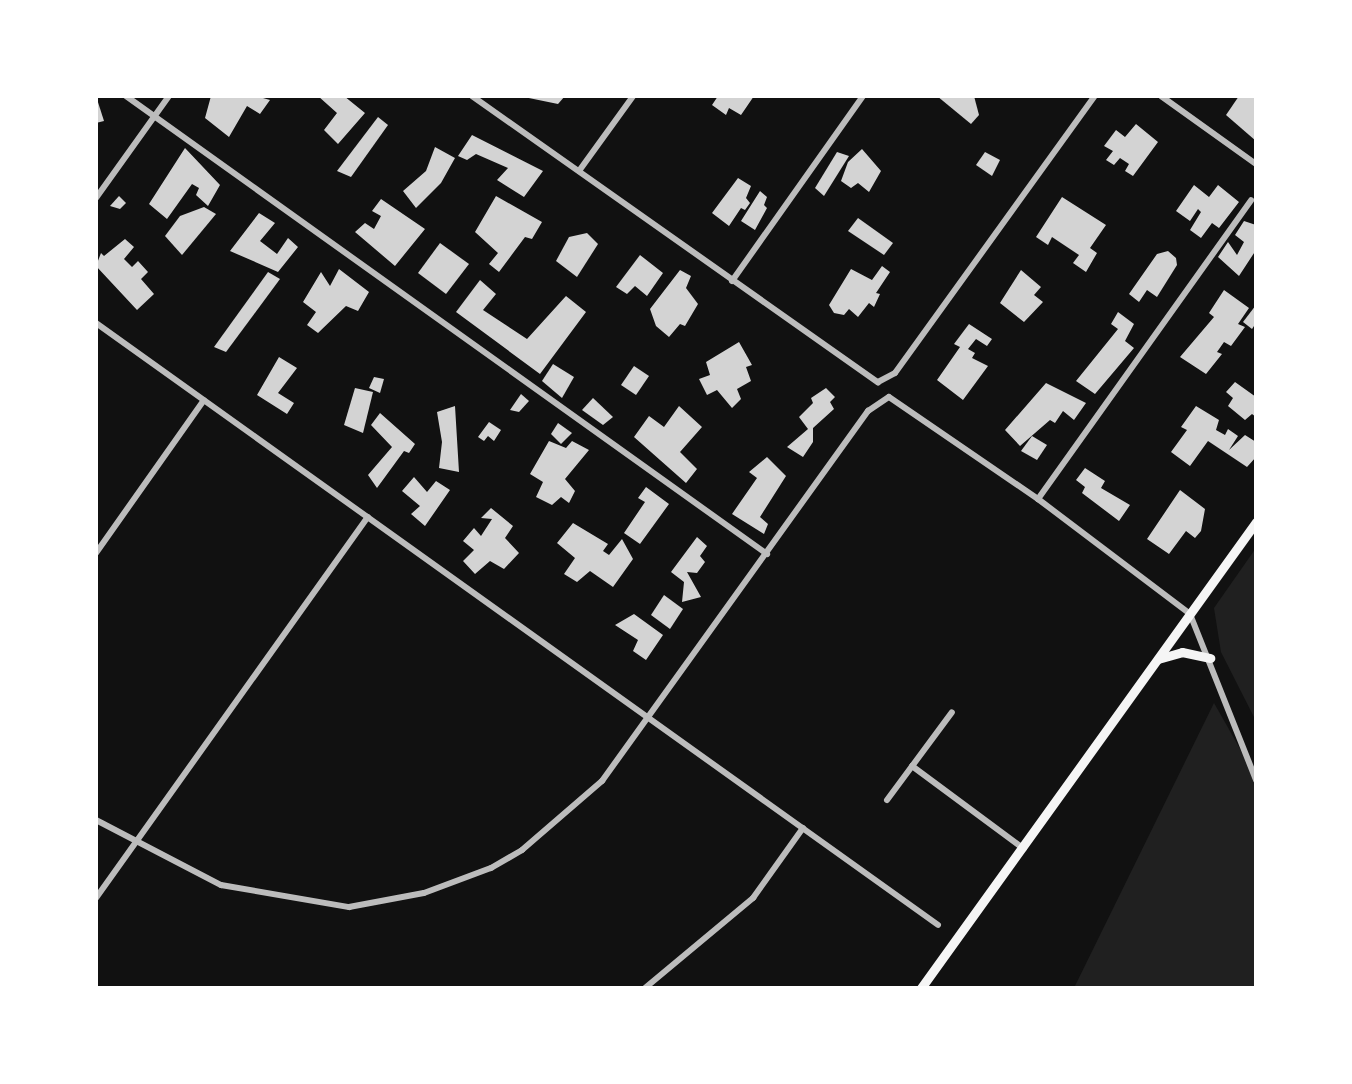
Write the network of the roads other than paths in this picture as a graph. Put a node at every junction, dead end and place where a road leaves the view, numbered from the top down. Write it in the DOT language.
graph roads {
  1 [pos="126,96"];
  2 [pos="169,96"];
  3 [pos="472,96"];
  4 [pos="633,96"];
  5 [pos="863,96"];
  6 [pos="1095,96"];
  7 [pos="1161,96"];
  8 [pos="155,116"];
  9 [pos="1256,164"];
  10 [pos="579,171"];
  11 [pos="96,198"];
  12 [pos="1251,200"];
  13 [pos="732,281"];
  14 [pos="96,323"];
  15 [pos="204,400"];
  16 [pos="1038,499"];
  17 [pos="368,517"];
  18 [pos="1256,522"];
  19 [pos="96,552"];
  20 [pos="767,554"];
  21 [pos="1190,614"];
  22 [pos="1210,658"];
  23 [pos="1158,659"];
  24 [pos="952,712"];
  25 [pos="649,716"];
  26 [pos="912,766"];
  27 [pos="1256,780"];
  28 [pos="887,800"];
  29 [pos="96,820"];
  30 [pos="803,828"];
  31 [pos="138,839"];
  32 [pos="1024,849"];
  33 [pos="96,898"];
  34 [pos="938,925"];
  35 [pos="645,988"];
  36 [pos="921,988"];
  1 -- 8 [label="street"];
  2 -- 8 [label="street"];
  3 -- 10 [label="street"];
  4 -- 10 [label="street"];
  5 -- 13 [label="street"];
  6 -- 13 [label="street"];
  7 -- 9 [label="street"];
  8 -- 11 [label="street"];
  8 -- 20 [label="street"];
  10 -- 13 [label="street"];
  12 -- 16 [label="street"];
  14 -- 15 [label="street"];
  15 -- 17 [label="street"];
  15 -- 19 [label="street"];
  16 -- 20 [label="street"];
  16 -- 21 [label="street"];
  17 -- 25 [label="street"];
  17 -- 31 [label="street"];
  18 -- 21 [label="main road"];
  20 -- 25 [label="street"];
  21 -- 22 [label="street"];
  21 -- 23 [label="main road"];
  22 -- 23 [label="main road"];
  22 -- 27 [label="street"];
  23 -- 32 [label="main road"];
  24 -- 26 [label="street"];
  25 -- 30 [label="street"];
  25 -- 31 [label="street"];
  26 -- 28 [label="street"];
  26 -- 32 [label="street"];
  29 -- 31 [label="street"];
  30 -- 34 [label="street"];
  30 -- 35 [label="street"];
  31 -- 33 [label="street"];
  32 -- 36 [label="main road"];
}
